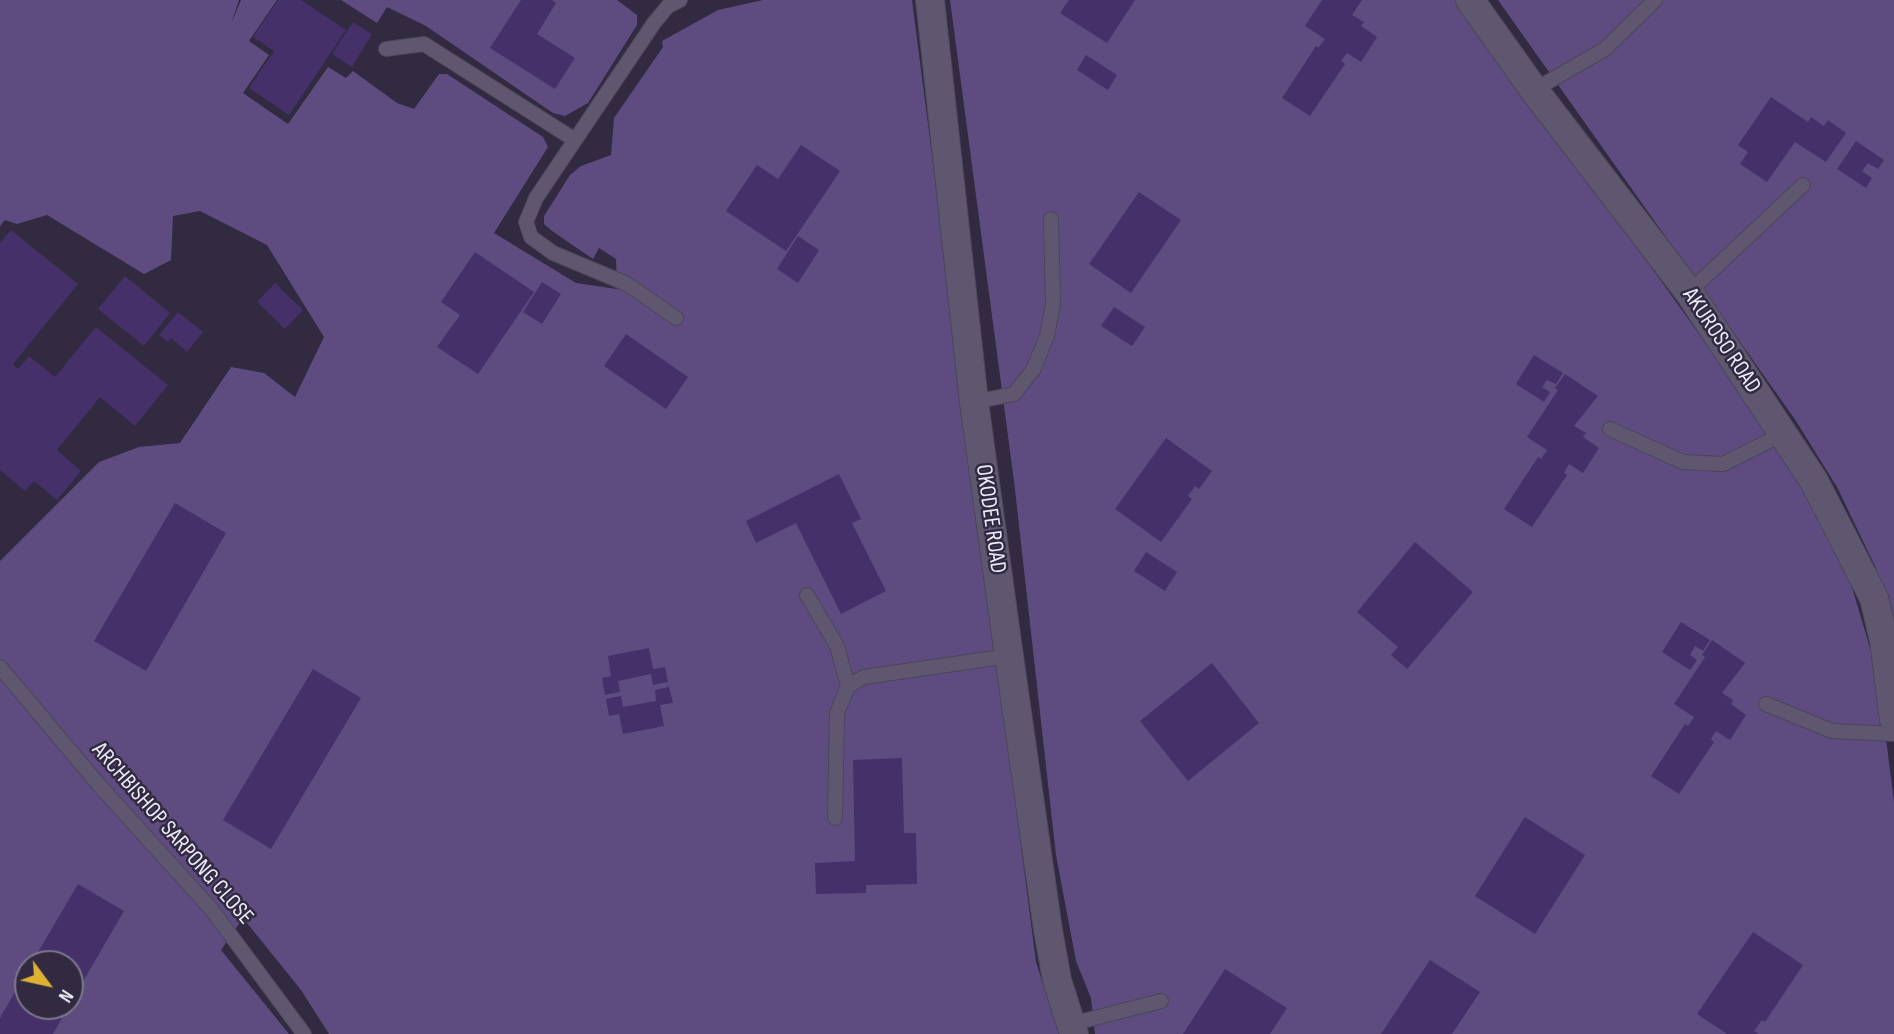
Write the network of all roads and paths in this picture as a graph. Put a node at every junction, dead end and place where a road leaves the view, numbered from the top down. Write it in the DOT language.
graph roads {
  1 [pos="930,0"];
  2 [pos="1470,0"];
  3 [pos="1655,0"];
  4 [pos="670,2"];
  5 [pos="386,49"];
  6 [pos="1534,90"];
  7 [pos="575,140"];
  8 [pos="1803,186"];
  9 [pos="1051,219"];
  10 [pos="1689,292"];
  11 [pos="676,318"];
  12 [pos="974,402"];
  13 [pos="1610,429"];
  14 [pos="1783,435"];
  15 [pos="807,595"];
  16 [pos="1889,638"];
  17 [pos="1009,656"];
  18 [pos="0,667"];
  19 [pos="848,686"];
  20 [pos="1766,704"];
  21 [pos="1894,720"];
  22 [pos="1894,734"];
  23 [pos="835,818"];
  24 [pos="1161,1001"];
  25 [pos="1073,1029"];
  26 [pos="304,1034"];
  1 -- 12 [label="street, OKODEE ROAD"];
  2 -- 6 [label="street, AKUROSO ROAD"];
  3 -- 6 [label="lane"];
  4 -- 7 [label="lane"];
  5 -- 7 [label="lane"];
  6 -- 10 [label="street, AKUROSO ROAD"];
  7 -- 11 [label="lane"];
  8 -- 10 [label="lane"];
  9 -- 12 [label="lane"];
  10 -- 14 [label="street, AKUROSO ROAD"];
  12 -- 17 [label="street, OKODEE ROAD"];
  13 -- 14 [label="lane"];
  14 -- 16 [label="street, AKUROSO ROAD"];
  15 -- 19 [label="lane"];
  16 -- 21 [label="street, AKUROSO ROAD"];
  17 -- 19 [label="lane"];
  17 -- 25 [label="street, OKODEE ROAD"];
  18 -- 26 [label="lane, ARCHBISHOP SARPONG CLOSE"];
  19 -- 23 [label="lane"];
  20 -- 22 [label="lane"];
  24 -- 25 [label="lane"];
}
